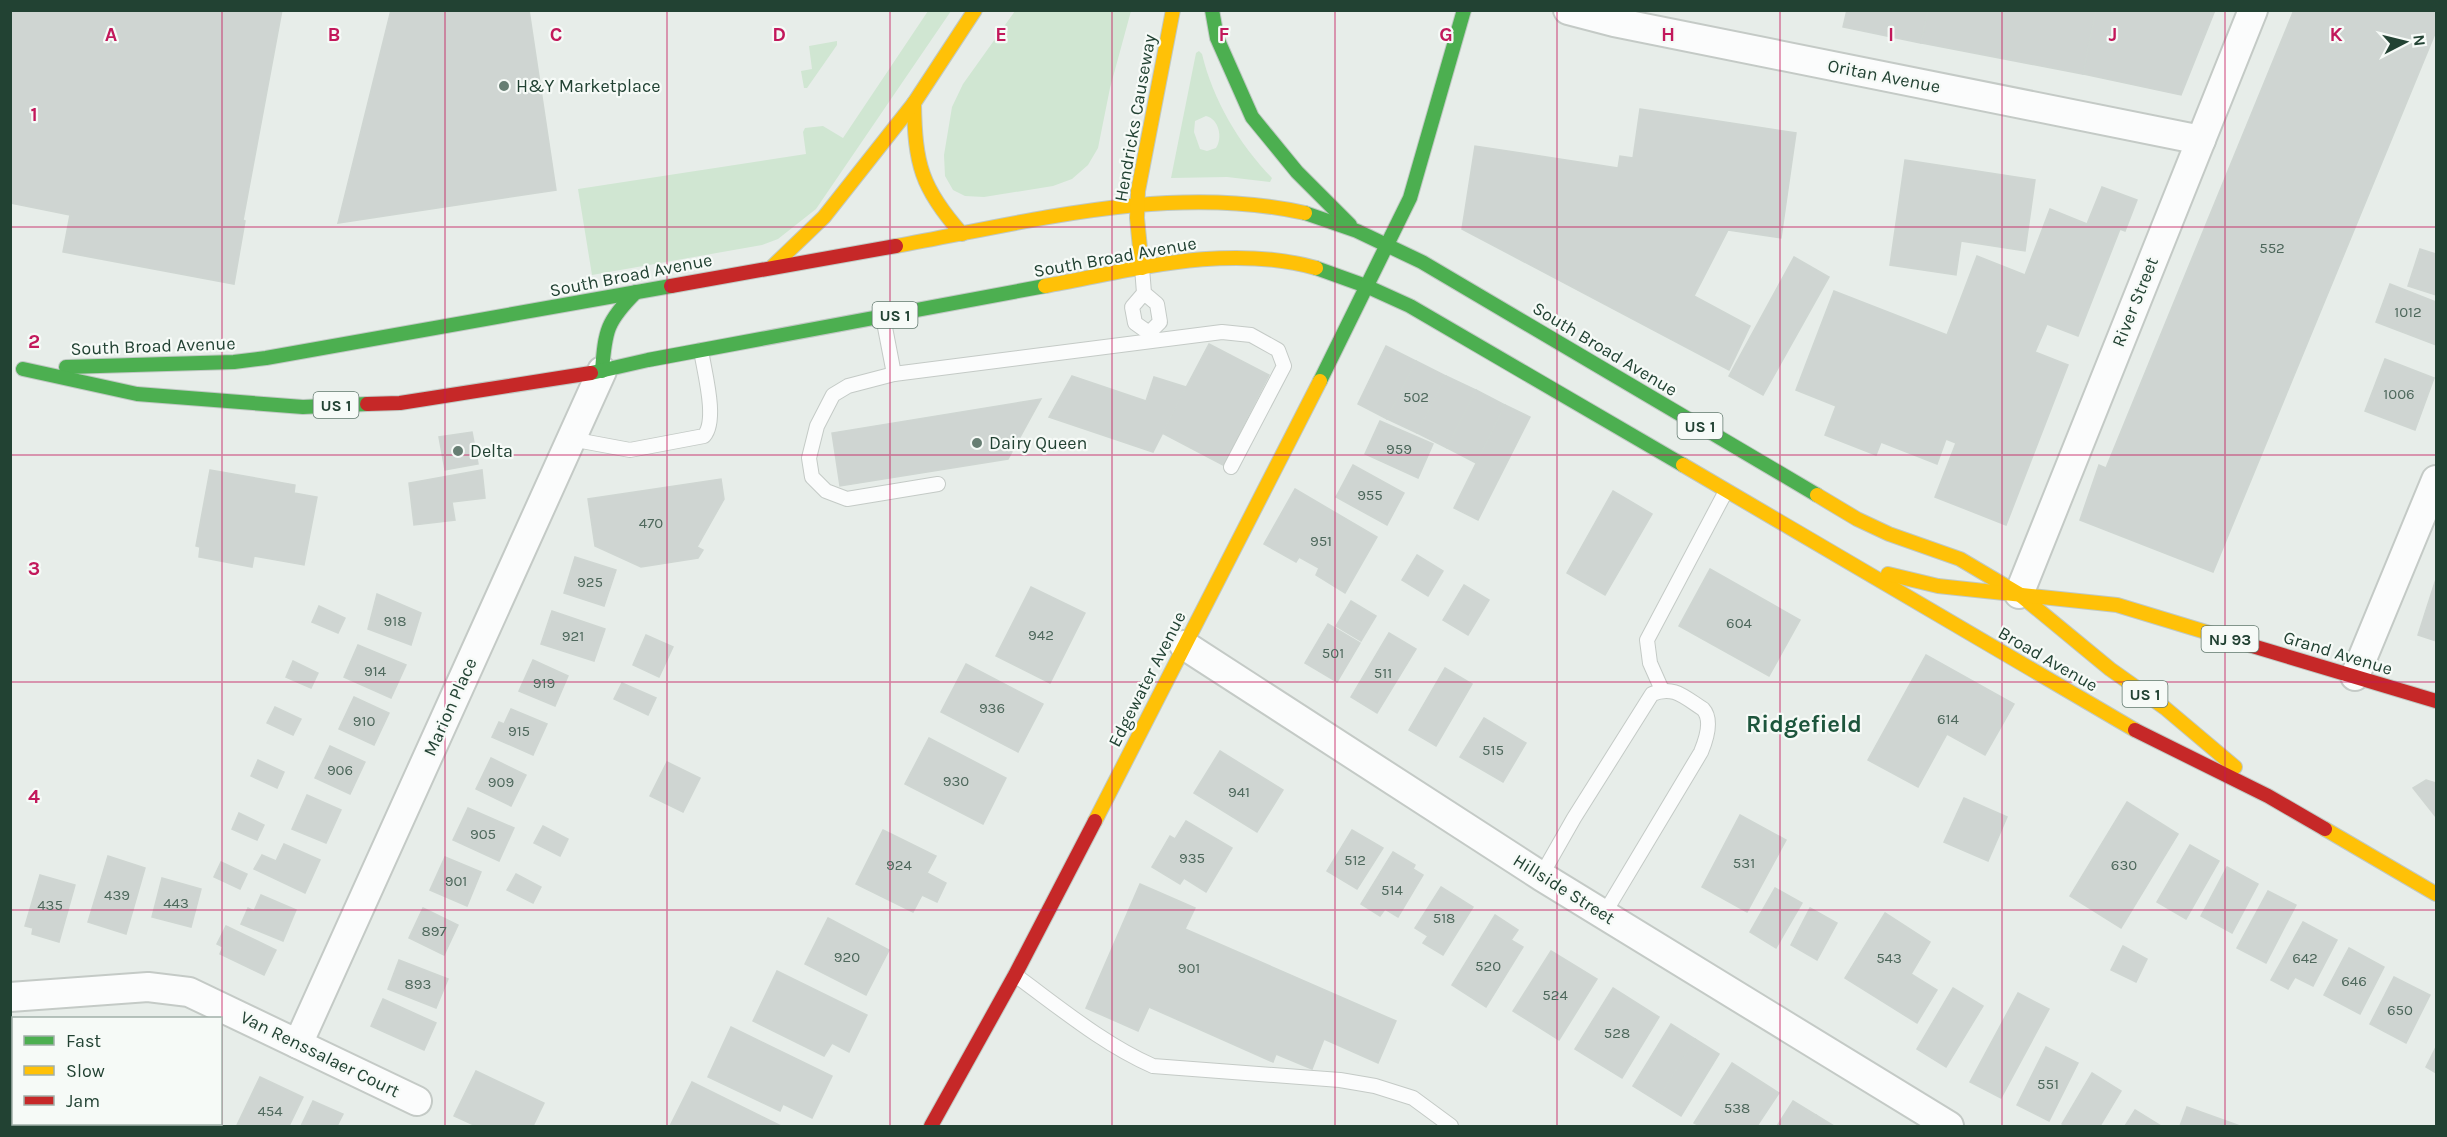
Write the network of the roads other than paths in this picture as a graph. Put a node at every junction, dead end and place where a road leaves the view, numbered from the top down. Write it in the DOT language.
graph roads {
  1 [pos="975,10"];
  2 [pos="1173,10"];
  3 [pos="1212,10"];
  4 [pos="1464,10"];
  5 [pos="1568,10"];
  6 [pos="2253,10"];
  7 [pos="1616,16"];
  8 [pos="914,103"];
  9 [pos="2201,140"];
  10 [pos="1136,205"];
  11 [pos="1353,229"];
  12 [pos="962,234"];
  13 [pos="1388,245"];
  14 [pos="772,266"];
  15 [pos="1142,268"];
  16 [pos="1368,286"];
  17 [pos="636,292"];
  18 [pos="1144,293"];
  19 [pos="883,317"];
  20 [pos="1149,338"];
  21 [pos="701,350"];
  22 [pos="17,368"];
  23 [pos="602,370"];
  24 [pos="894,374"];
  25 [pos="572,439"];
  26 [pos="1231,467"];
  27 [pos="2436,480"];
  28 [pos="938,484"];
  29 [pos="1726,491"];
  30 [pos="1847,560"];
  31 [pos="2019,594"];
  32 [pos="1185,645"];
  33 [pos="2355,676"];
  34 [pos="1662,690"];
  35 [pos="2436,701"];
  36 [pos="2268,796"];
  37 [pos="1541,876"];
  38 [pos="2436,894"];
  39 [pos="1604,914"];
  40 [pos="1015,975"];
  41 [pos="10,997"];
  42 [pos="298,1044"];
  43 [pos="417,1101"];
  44 [pos="931,1126"];
  45 [pos="1451,1126"];
  46 [pos="1949,1126"];
  1 -- 8 [label="main road"];
  2 -- 10 [label="main road, Hendricks Causeway"];
  3 -- 11 [label="main road"];
  4 -- 13 [label="main road, Edgewater Avenue"];
  5 -- 7 [label="street, Oritan Avenue"];
  6 -- 9 [label="street, River Street"];
  7 -- 9 [label="street, Oritan Avenue"];
  8 -- 12 [label="main road"];
  8 -- 14 [label="main road"];
  9 -- 31 [label="street, River Street"];
  10 -- 11 [label="main road, South Broad Avenue / US 1"];
  10 -- 12 [label="main road, South Broad Avenue / US 1"];
  10 -- 15 [label="main road, Hendricks Causeway"];
  11 -- 13 [label="main road, South Broad Avenue / US 1"];
  12 -- 14 [label="main road, South Broad Avenue / US 1"];
  13 -- 16 [label="main road, Edgewater Avenue"];
  13 -- 31 [label="main road, South Broad Avenue / US 1"];
  14 -- 17 [label="main road, South Broad Avenue / US 1"];
  15 -- 16 [label="main road, South Broad Avenue / US 1"];
  15 -- 18 [label="lane"];
  15 -- 19 [label="main road, South Broad Avenue / US 1"];
  16 -- 29 [label="main road, South Broad Avenue / US 1"];
  16 -- 32 [label="main road, Edgewater Avenue"];
  17 -- 22 [label="main road, South Broad Avenue / US 1"];
  17 -- 23 [label="main road"];
  18 -- 20 [label="lane"];
  18 -- 20 [label="lane"];
  19 -- 21 [label="main road, South Broad Avenue / US 1"];
  19 -- 24 [label="lane"];
  20 -- 24 [label="lane"];
  20 -- 26 [label="lane"];
  21 -- 23 [label="main road, South Broad Avenue / US 1"];
  21 -- 25 [label="lane"];
  22 -- 23 [label="main road, South Broad Avenue / US 1"];
  23 -- 25 [label="street, Marion Place"];
  24 -- 28 [label="lane"];
  25 -- 42 [label="street, Marion Place"];
  27 -- 33 [label="street"];
  29 -- 30 [label="main road, South Broad Avenue / US 1"];
  29 -- 34 [label="lane"];
  30 -- 31 [label="main road, Grand Avenue"];
  30 -- 36 [label="main road, Broad Avenue / US 1"];
  31 -- 33 [label="main road, Grand Avenue / NJ 93"];
  31 -- 36 [label="main road, Broad Avenue / US 1"];
  32 -- 37 [label="street, Hillside Street"];
  32 -- 40 [label="main road, Edgewater Avenue"];
  33 -- 35 [label="main road, Grand Avenue / NJ 93"];
  34 -- 37 [label="lane"];
  34 -- 39 [label="lane"];
  36 -- 38 [label="main road, Broad Avenue / US 1"];
  37 -- 39 [label="street, Hillside Street"];
  39 -- 46 [label="street, Hillside Street"];
  40 -- 44 [label="main road, Edgewater Avenue"];
  40 -- 45 [label="lane"];
  41 -- 42 [label="street, Van Renssalaer Court"];
  42 -- 43 [label="street, Van Renssalaer Court"];
}
